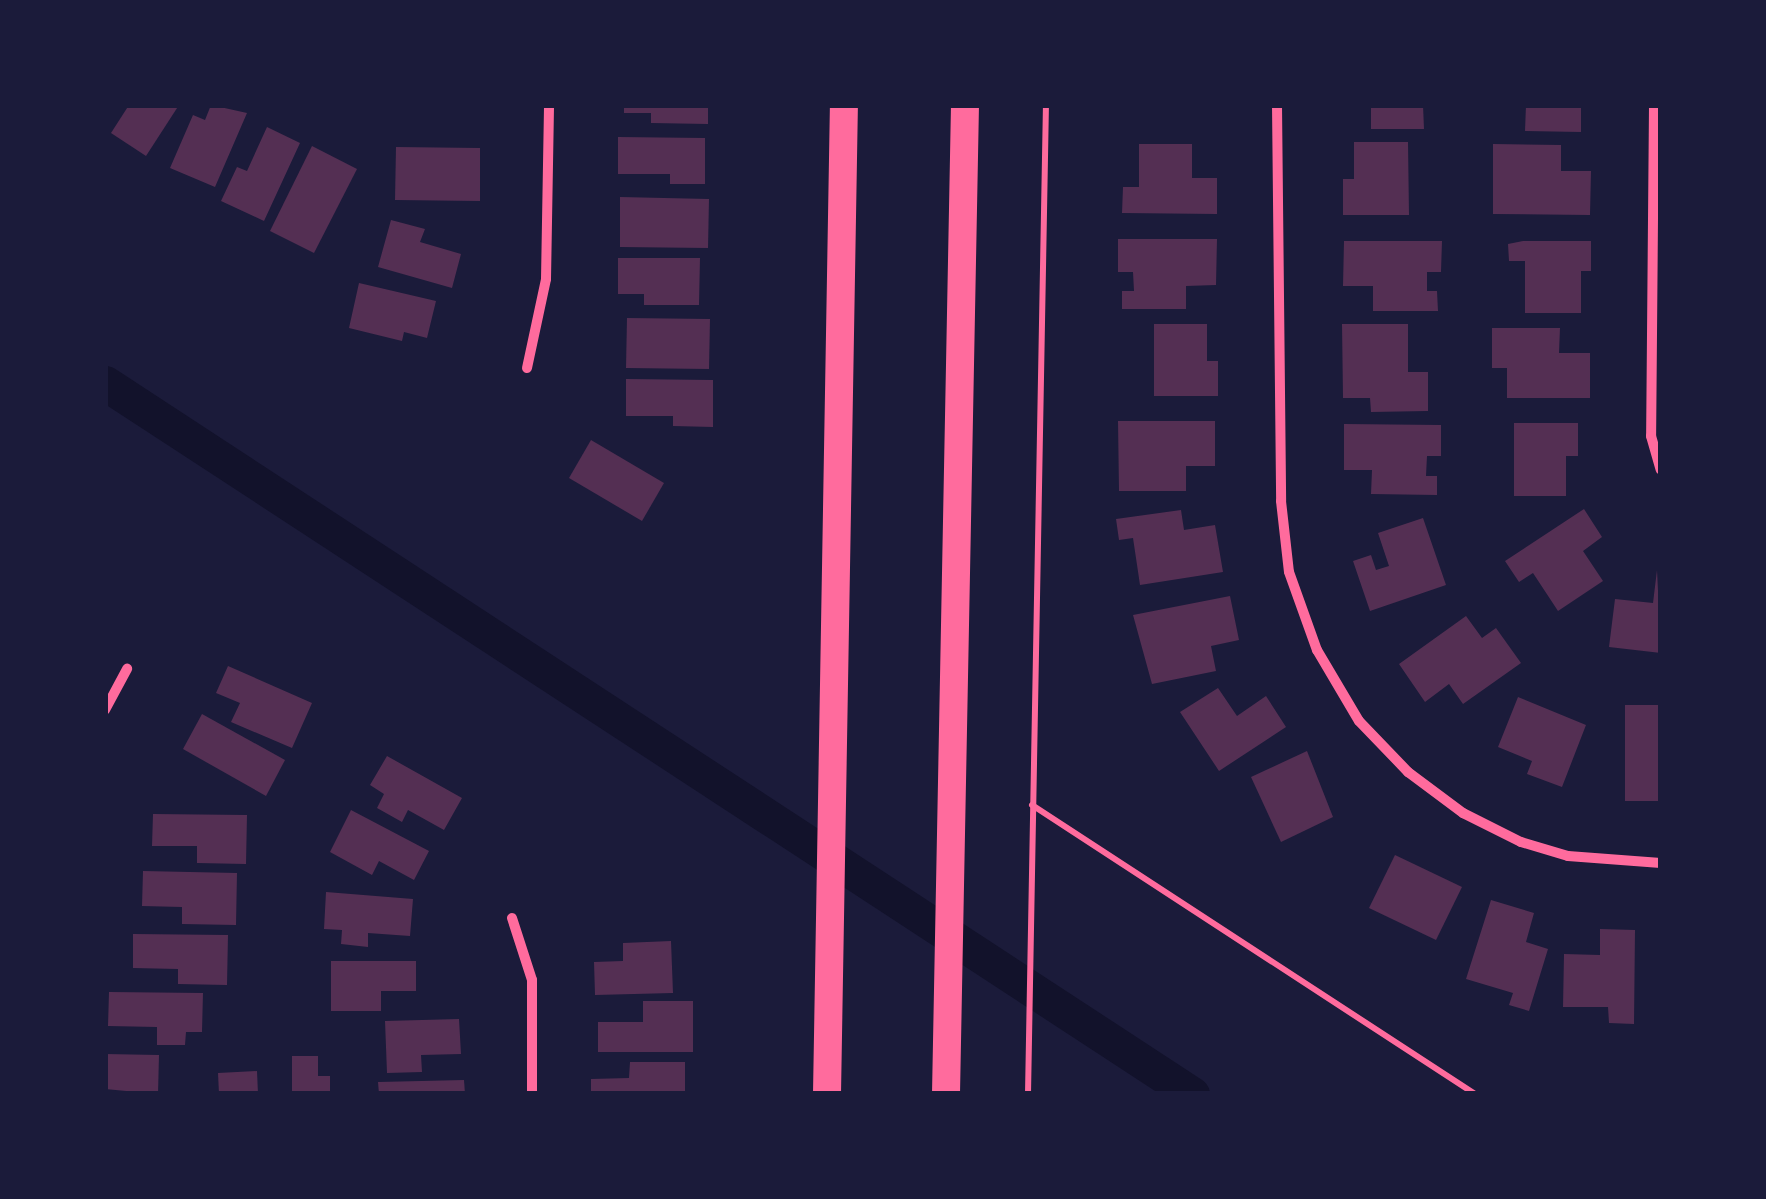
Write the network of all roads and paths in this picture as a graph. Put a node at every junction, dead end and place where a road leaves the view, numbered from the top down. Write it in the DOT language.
graph roads {
  1 [pos="549,105"];
  2 [pos="844,105"];
  3 [pos="964,105"];
  4 [pos="1046,105"];
  5 [pos="1277,105"];
  6 [pos="1654,105"];
  7 [pos="527,368"];
  8 [pos="1661,470"];
  9 [pos="127,669"];
  10 [pos="105,710"];
  11 [pos="1030,804"];
  12 [pos="1661,863"];
  13 [pos="512,918"];
  14 [pos="532,1094"];
  15 [pos="827,1094"];
  16 [pos="946,1094"];
  17 [pos="1028,1094"];
  18 [pos="1475,1094"];
  1 -- 7 [label="street"];
  2 -- 15 [label="highway"];
  3 -- 16 [label="highway"];
  4 -- 11 [label="path"];
  5 -- 12 [label="street"];
  6 -- 8 [label="street"];
  9 -- 10 [label="street"];
  11 -- 17 [label="path"];
  11 -- 18 [label="path"];
  13 -- 14 [label="street"];
}
